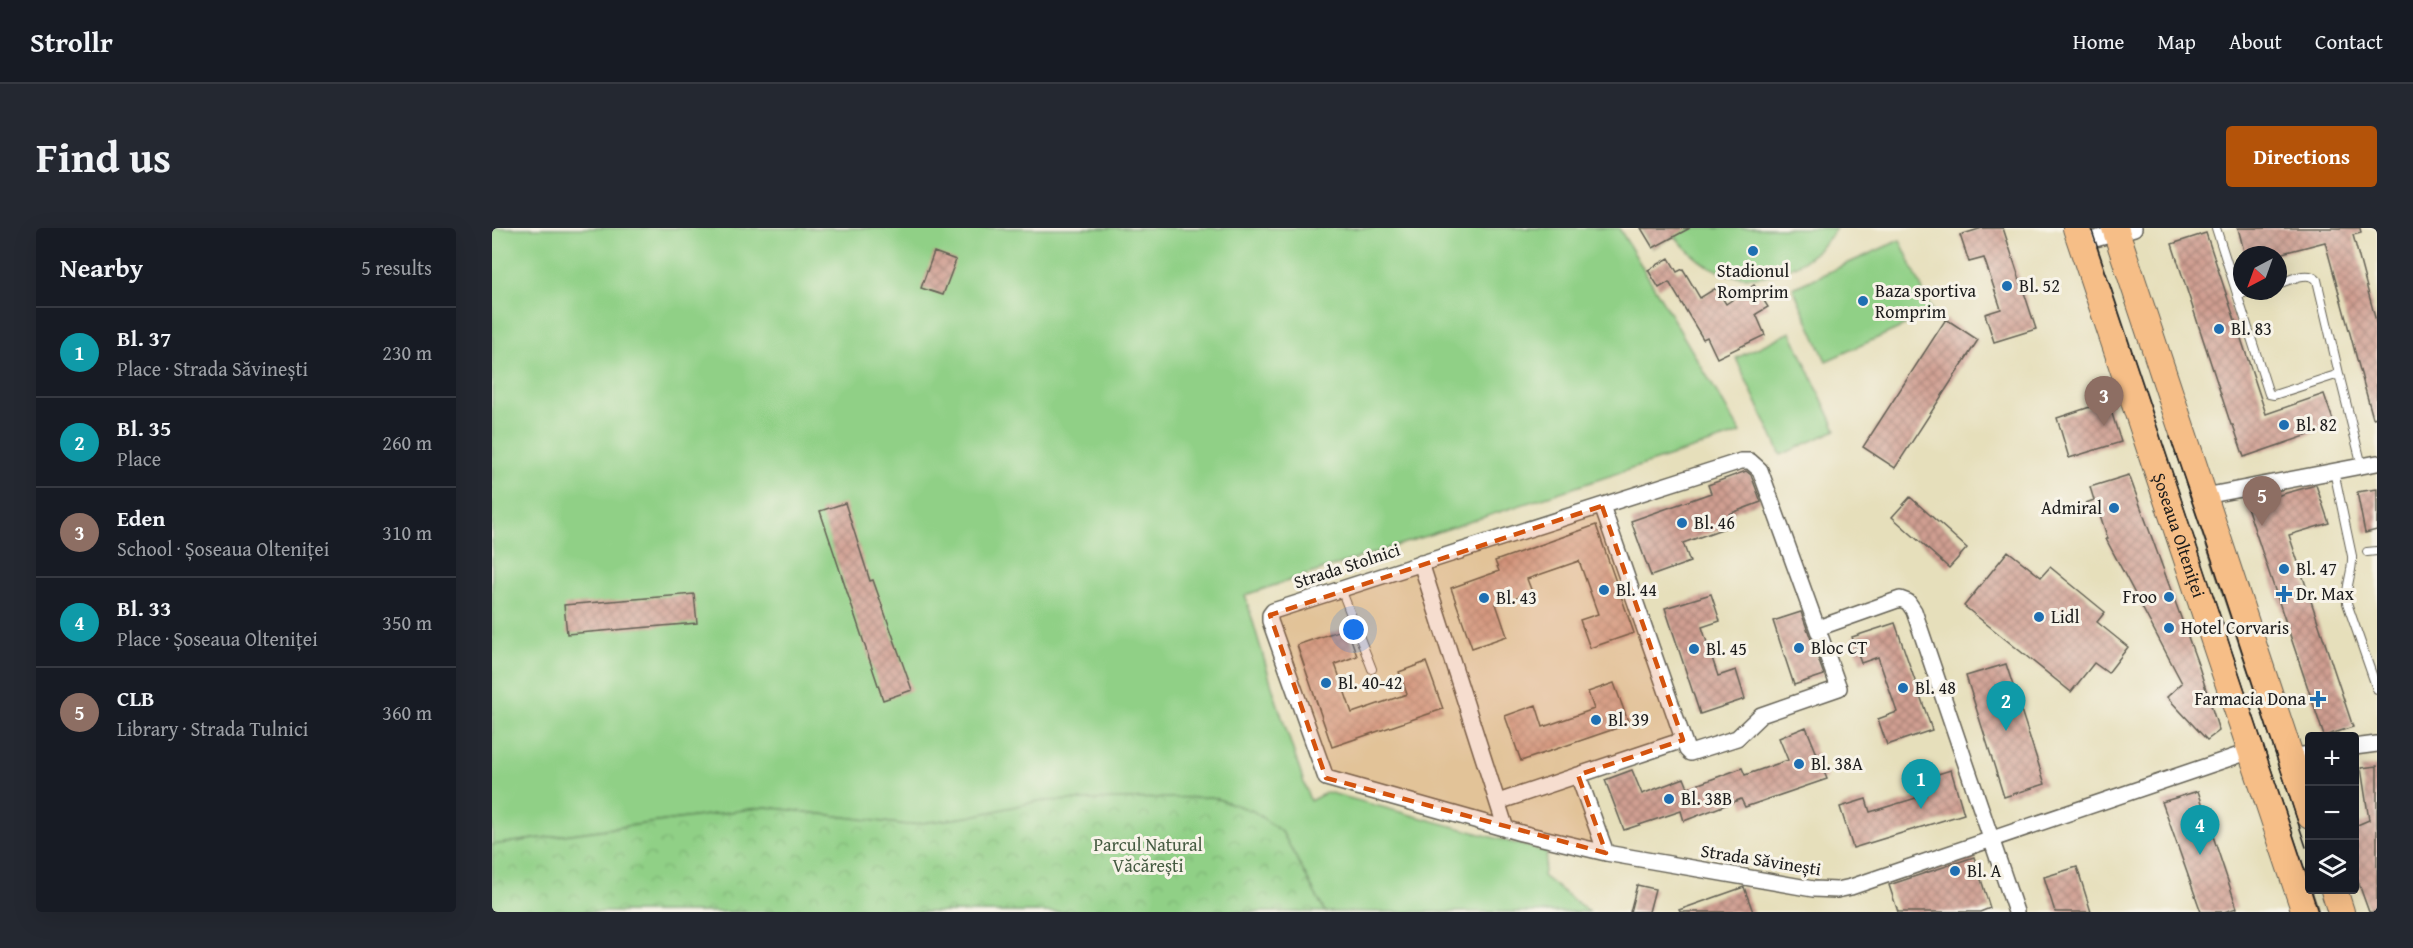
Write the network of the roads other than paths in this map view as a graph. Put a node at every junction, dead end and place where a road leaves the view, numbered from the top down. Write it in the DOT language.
graph roads {
  1 [pos="2216,228"];
  2 [pos="2122,229"];
  3 [pos="2079,236"];
  4 [pos="2287,281"];
  5 [pos="2233,282"];
  6 [pos="2239,300"];
  7 [pos="2340,374"];
  8 [pos="2369,465"];
  9 [pos="2334,471"];
  10 [pos="2205,496"];
  11 [pos="1602,506"];
  12 [pos="2377,551"];
  13 [pos="2367,552"];
  14 [pos="1421,563"];
  15 [pos="1341,589"];
  16 [pos="1818,628"];
  17 [pos="1372,669"];
  18 [pos="2377,689"];
  19 [pos="1683,740"];
  20 [pos="2377,744"];
  21 [pos="2359,746"];
  22 [pos="2251,751"];
  23 [pos="2300,755"];
  24 [pos="1578,775"];
  25 [pos="1326,778"];
  26 [pos="2305,786"];
  27 [pos="1498,802"];
  28 [pos="1506,829"];
  29 [pos="1991,839"];
  30 [pos="1606,853"];
  31 [pos="2335,894"];
  32 [pos="2016,912"];
  33 [pos="2305,912"];
  34 [pos="2341,912"];
  1 -- 5 [label="lane"];
  2 -- 3 [label="street"];
  2 -- 10 [label="main road, Șoseaua Olteniței"];
  3 -- 22 [label="main road, Șoseaua Olteniței"];
  4 -- 7 [label="lane"];
  6 -- 7 [label="lane"];
  7 -- 8 [label="lane"];
  8 -- 9 [label="street"];
  9 -- 10 [label="street"];
  9 -- 18 [label="lane"];
  10 -- 23 [label="main road, Șoseaua Olteniței"];
  11 -- 14 [label="street, Strada Stolnici"];
  11 -- 16 [label="street, Strada Stolnici"];
  11 -- 19 [label="street"];
  12 -- 13 [label="lane"];
  14 -- 15 [label="street, Strada Stolnici"];
  14 -- 27 [label="street"];
  15 -- 17 [label="lane"];
  15 -- 25 [label="street, Strada Stolnici"];
  16 -- 19 [label="street"];
  16 -- 29 [label="street"];
  19 -- 24 [label="street"];
  20 -- 21 [label="street"];
  22 -- 29 [label="street, Strada Săvinești"];
  22 -- 33 [label="main road, Șoseaua Olteniței"];
  23 -- 26 [label="main road, Șoseaua Olteniței"];
  24 -- 27 [label="street"];
  24 -- 30 [label="street"];
  25 -- 28 [label="street, Strada Săvinești"];
  27 -- 28 [label="street"];
  28 -- 30 [label="street, Strada Săvinești"];
  29 -- 30 [label="street, Strada Săvinești"];
  29 -- 32 [label="street"];
  31 -- 34 [label="main road"];
}
